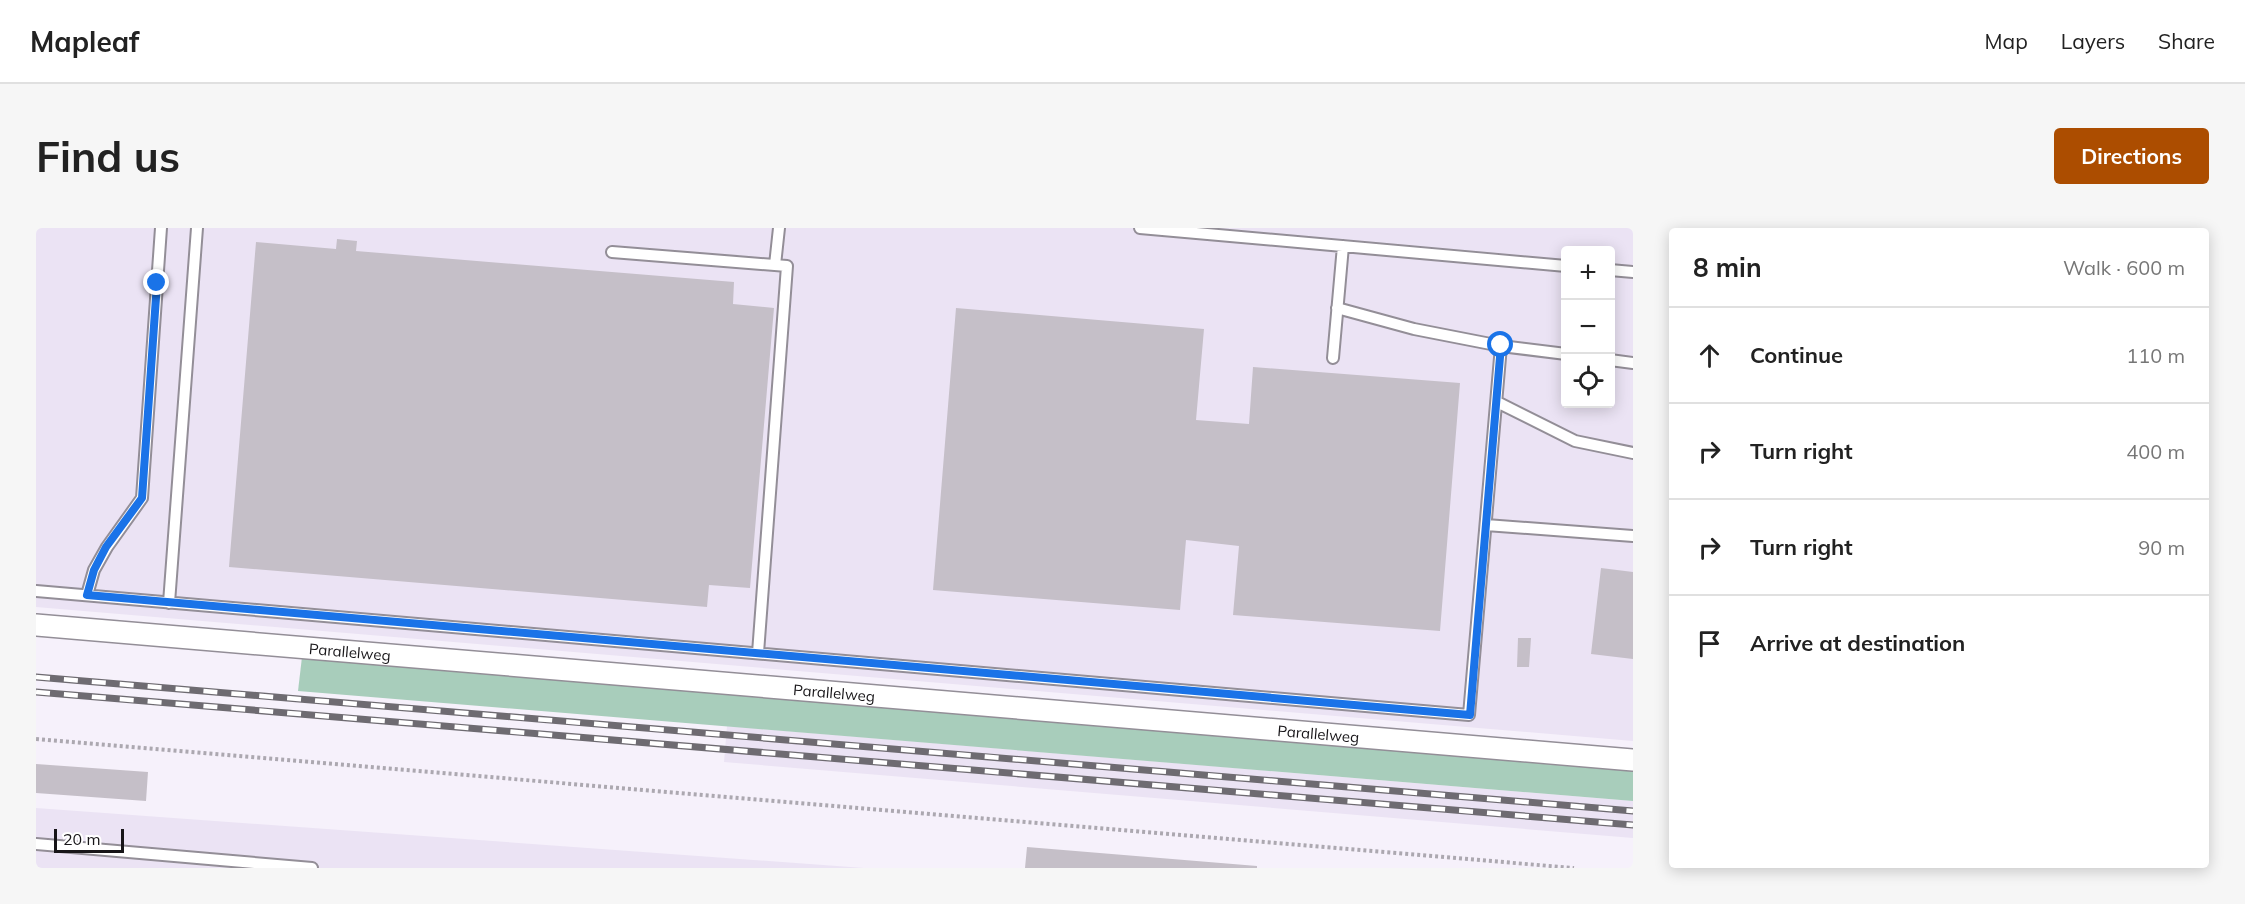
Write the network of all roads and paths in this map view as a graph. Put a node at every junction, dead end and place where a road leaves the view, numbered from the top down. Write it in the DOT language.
graph roads {
  1 [pos="161,228"];
  2 [pos="197,228"];
  3 [pos="779,228"];
  4 [pos="1140,228"];
  5 [pos="1273,228"];
  6 [pos="1272,240"];
  7 [pos="1343,246"];
  8 [pos="612,252"];
  9 [pos="775,265"];
  10 [pos="1561,266"];
  11 [pos="1615,270"];
  12 [pos="1633,272"];
  13 [pos="1338,308"];
  14 [pos="1501,345"];
  15 [pos="1561,353"];
  16 [pos="1333,358"];
  17 [pos="1615,361"];
  18 [pos="1633,363"];
  19 [pos="1497,402"];
  20 [pos="1633,453"];
  21 [pos="1486,525"];
  22 [pos="1633,536"];
  23 [pos="36,591"];
  24 [pos="87,595"];
  25 [pos="169,603"];
  26 [pos="36,625"];
  27 [pos="758,653"];
  28 [pos="36,739"];
  29 [pos="1633,760"];
  30 [pos="36,844"];
  31 [pos="312,868"];
  32 [pos="1574,868"];
  1 -- 24 [label="lane"];
  2 -- 25 [label="lane"];
  3 -- 9 [label="lane"];
  4 -- 6 [label="lane"];
  5 -- 6 [label="lane"];
  6 -- 7 [label="lane"];
  7 -- 10 [label="lane"];
  7 -- 13 [label="lane"];
  8 -- 9 [label="lane"];
  9 -- 27 [label="lane"];
  11 -- 12 [label="lane"];
  13 -- 14 [label="lane"];
  13 -- 16 [label="lane"];
  14 -- 15 [label="lane"];
  14 -- 19 [label="lane"];
  17 -- 18 [label="lane"];
  19 -- 20 [label="lane"];
  19 -- 21 [label="lane"];
  21 -- 22 [label="lane"];
  21 -- 27 [label="lane"];
  23 -- 24 [label="lane"];
  24 -- 25 [label="lane"];
  25 -- 27 [label="lane"];
  26 -- 29 [label="street, Parallelweg"];
  28 -- 32 [label="path"];
  30 -- 31 [label="lane"];
}
